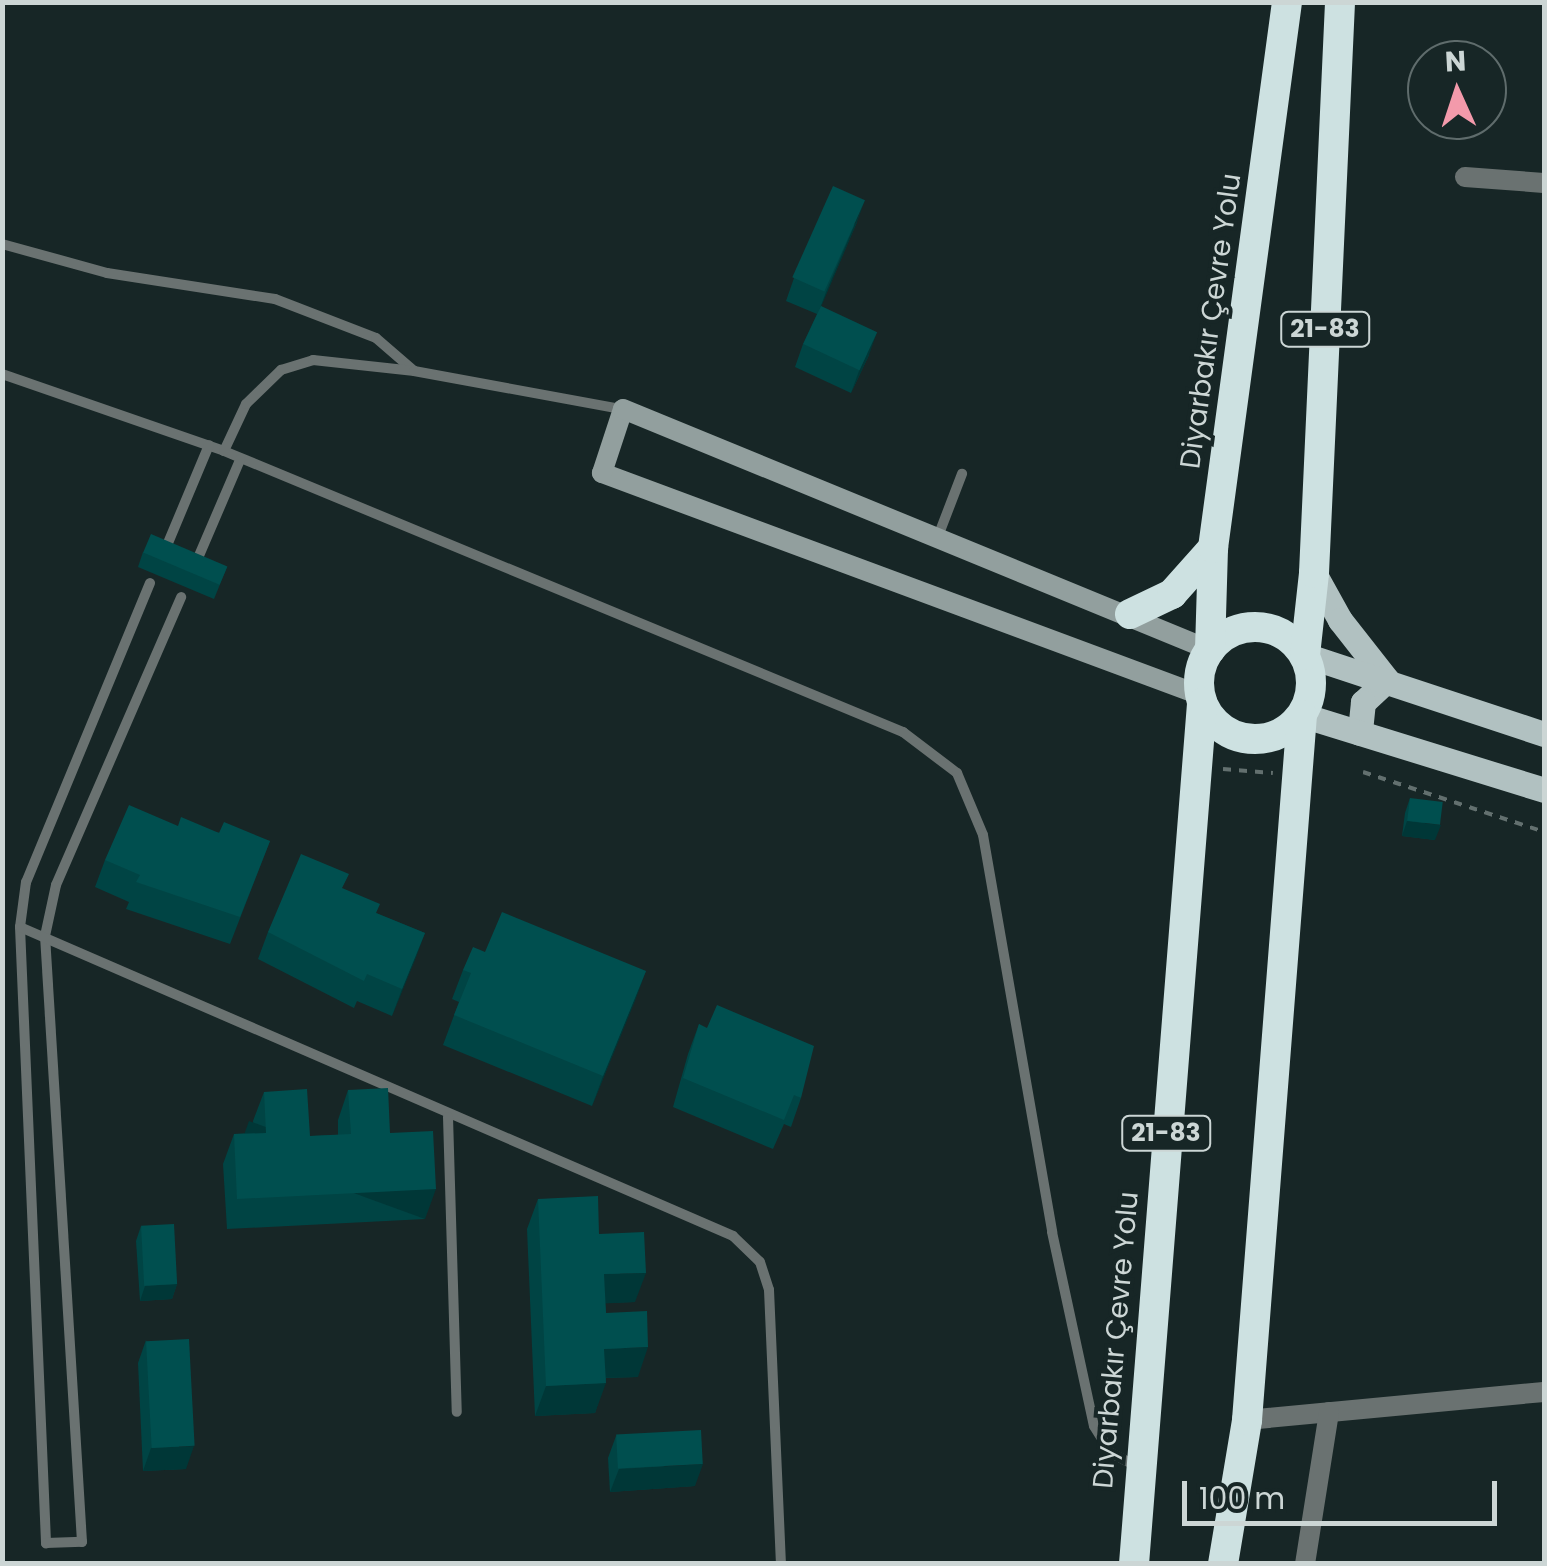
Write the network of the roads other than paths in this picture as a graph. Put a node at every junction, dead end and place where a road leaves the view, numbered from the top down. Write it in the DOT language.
graph roads {
  1 [pos="1286,2"];
  2 [pos="1340,2"];
  3 [pos="1465,177"];
  4 [pos="1544,183"];
  5 [pos="2,244"];
  6 [pos="414,371"];
  7 [pos="2,374"];
  8 [pos="623,409"];
  9 [pos="209,446"];
  10 [pos="224,451"];
  11 [pos="240,460"];
  12 [pos="962,474"];
  13 [pos="936,540"];
  14 [pos="168,542"];
  15 [pos="1213,548"];
  16 [pos="198,558"];
  17 [pos="1314,573"];
  18 [pos="150,583"];
  19 [pos="180,597"];
  20 [pos="1130,614"];
  21 [pos="1210,650"];
  22 [pos="1304,655"];
  23 [pos="1387,680"];
  24 [pos="1201,699"];
  25 [pos="1302,715"];
  26 [pos="1360,733"];
  27 [pos="1544,734"];
  28 [pos="1544,790"];
  29 [pos="20,927"];
  30 [pos="45,936"];
  31 [pos="448,1116"];
  32 [pos="1544,1392"];
  33 [pos="457,1412"];
  34 [pos="1329,1412"];
  35 [pos="1247,1420"];
  36 [pos="1137,1467"];
  37 [pos="781,1564"];
  38 [pos="1134,1564"];
  39 [pos="1224,1564"];
  40 [pos="1305,1564"];
  1 -- 15 [label="highway, Diyarbakır Çevre Yolu / 21-83"];
  2 -- 17 [label="highway, 21-83"];
  3 -- 4 [label="street"];
  5 -- 6 [label="lane"];
  6 -- 8 [label="lane"];
  6 -- 10 [label="lane"];
  7 -- 9 [label="lane"];
  8 -- 13 [label="main road"];
  8 -- 24 [label="main road"];
  9 -- 10 [label="lane"];
  9 -- 14 [label="lane"];
  10 -- 11 [label="lane"];
  11 -- 16 [label="lane"];
  11 -- 36 [label="lane"];
  12 -- 13 [label="lane"];
  13 -- 20 [label="main road"];
  15 -- 20 [label="highway"];
  15 -- 21 [label="highway, Diyarbakır Çevre Yolu / 21-83"];
  17 -- 22 [label="highway, 21-83"];
  17 -- 23 [label="main road"];
  18 -- 29 [label="lane"];
  19 -- 30 [label="lane"];
  20 -- 21 [label="main road"];
  21 -- 22 [label="highway"];
  21 -- 24 [label="highway"];
  22 -- 23 [label="main road"];
  22 -- 25 [label="highway"];
  23 -- 26 [label="main road"];
  23 -- 27 [label="main road"];
  24 -- 25 [label="highway"];
  24 -- 36 [label="highway, Diyarbakır Çevre Yolu / 21-83"];
  25 -- 26 [label="main road"];
  25 -- 35 [label="highway"];
  26 -- 28 [label="main road"];
  29 -- 30 [label="lane"];
  29 -- 30 [label="lane"];
  30 -- 31 [label="lane"];
  31 -- 33 [label="lane"];
  31 -- 37 [label="lane"];
  32 -- 34 [label="street"];
  34 -- 35 [label="street"];
  34 -- 40 [label="street"];
  35 -- 39 [label="highway"];
  36 -- 38 [label="highway, Diyarbakır Çevre Yolu / 21-83"];
}
